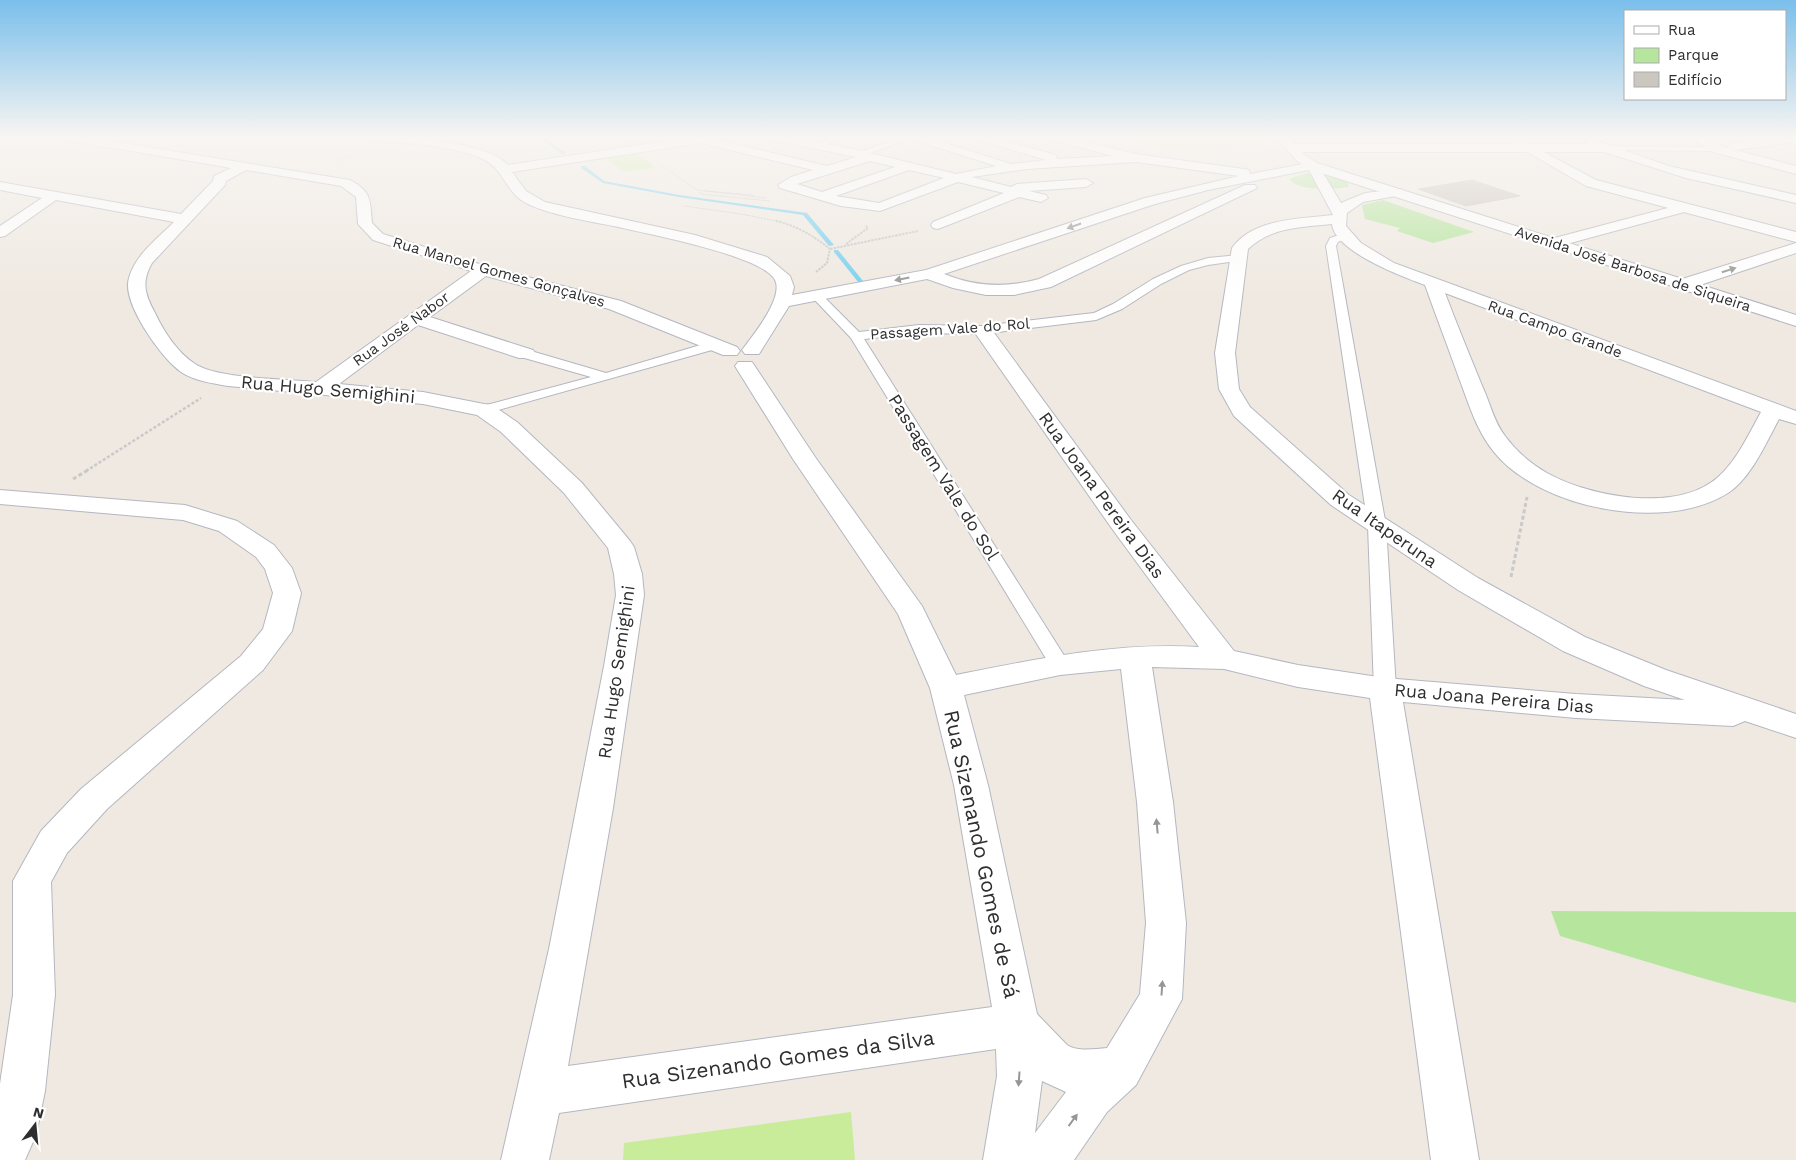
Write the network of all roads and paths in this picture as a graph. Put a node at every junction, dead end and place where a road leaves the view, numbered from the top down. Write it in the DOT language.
graph roads {
  1 [pos="20,190"];
  2 [pos="212,190"];
  3 [pos="358,190"];
  4 [pos="517,190"];
  5 [pos="714,190"];
  6 [pos="717,190"];
  7 [pos="800,190"];
  8 [pos="840,190"];
  9 [pos="928,190"];
  10 [pos="1007,190"];
  11 [pos="1018,190"];
  12 [pos="1195,190"];
  13 [pos="1249,190"];
  14 [pos="1308,190"];
  15 [pos="1327,190"];
  16 [pos="1367,190"];
  17 [pos="1390,190"];
  18 [pos="1617,190"];
  19 [pos="1760,190"];
  20 [pos="700,191"];
  21 [pos="1010,191"];
  22 [pos="1396,192"];
  23 [pos="1329,193"];
  24 [pos="770,196"];
  25 [pos="52,197"];
  26 [pos="821,197"];
  27 [pos="1041,198"];
  28 [pos="1796,198"];
  29 [pos="777,200"];
  30 [pos="1150,201"];
  31 [pos="684,206"];
  32 [pos="1683,208"];
  33 [pos="1197,214"];
  34 [pos="184,219"];
  35 [pos="862,222"];
  36 [pos="1341,222"];
  37 [pos="938,225"];
  38 [pos="0,233"];
  39 [pos="1796,237"];
  40 [pos="1552,243"];
  41 [pos="846,244"];
  42 [pos="1796,248"];
  43 [pos="830,249"];
  44 [pos="1239,258"];
  45 [pos="483,270"];
  46 [pos="929,274"];
  47 [pos="1433,284"];
  48 [pos="1682,285"];
  49 [pos="786,287"];
  50 [pos="817,296"];
  51 [pos="782,302"];
  52 [pos="1499,308"];
  53 [pos="1458,316"];
  54 [pos="417,319"];
  55 [pos="1796,321"];
  56 [pos="982,330"];
  57 [pos="856,336"];
  58 [pos="735,353"];
  59 [pos="526,354"];
  60 [pos="606,377"];
  61 [pos="228,380"];
  62 [pos="318,389"];
  63 [pos="484,410"];
  64 [pos="1773,410"];
  65 [pos="1796,418"];
  66 [pos="1532,475"];
  67 [pos="0,497"];
  68 [pos="36,502"];
  69 [pos="1377,526"];
  70 [pos="1504,606"];
  71 [pos="1135,657"];
  72 [pos="1224,659"];
  73 [pos="1060,665"];
  74 [pos="946,688"];
  75 [pos="1385,689"];
  76 [pos="1767,715"];
  77 [pos="1796,726"];
  78 [pos="1017,1025"];
  79 [pos="1120,1069"];
  80 [pos="540,1094"];
  81 [pos="0,1160"];
  82 [pos="526,1160"];
  83 [pos="1007,1160"];
  84 [pos="1045,1160"];
  85 [pos="1455,1160"];
  1 -- 25 [label="street"];
  2 -- 34 [label="street, Rua Hugo Semighini"];
  3 -- 45 [label="street, Rua Manoel Gomes Gonçalves"];
  4 -- 49 [label="street"];
  5 -- 20 [label="path"];
  6 -- 24 [label="path"];
  7 -- 26 [label="street"];
  8 -- 26 [label="street"];
  9 -- 26 [label="street"];
  10 -- 21 [label="street"];
  11 -- 21 [label="street"];
  12 -- 30 [label="street"];
  13 -- 33 [label="street"];
  14 -- 23 [label="street"];
  15 -- 23 [label="street, Rua Campo Grande"];
  16 -- 23 [label="street"];
  17 -- 22 [label="street, Avenida José Barbosa de Siqueira"];
  18 -- 32 [label="street"];
  19 -- 28 [label="street"];
  20 -- 29 [label="path"];
  21 -- 27 [label="street"];
  21 -- 37 [label="street"];
  22 -- 36 [label="street"];
  22 -- 40 [label="street, Avenida José Barbosa de Siqueira"];
  23 -- 36 [label="street, Rua Campo Grande"];
  25 -- 34 [label="street"];
  25 -- 38 [label="street"];
  30 -- 33 [label="street"];
  30 -- 46 [label="street, one-way"];
  31 -- 43 [label="path"];
  32 -- 39 [label="street"];
  32 -- 40 [label="street"];
  33 -- 46 [label="street"];
  34 -- 61 [label="street, Rua Hugo Semighini"];
  35 -- 41 [label="path"];
  36 -- 44 [label="street, Rua Itaperuna"];
  36 -- 47 [label="street, Rua Campo Grande"];
  36 -- 69 [label="lane"];
  37 -- 41 [label="path"];
  40 -- 48 [label="street, Avenida José Barbosa de Siqueira"];
  41 -- 43 [label="path"];
  48 -- 42 [label="street, one-way"];
  43 -- 49 [label="path"];
  44 -- 56 [label="lane, Passagem Vale do Rol"];
  44 -- 69 [label="street, Rua Itaperuna"];
  45 -- 54 [label="street, Rua José Nabor"];
  45 -- 58 [label="street, Rua Manoel Gomes Gonçalves"];
  46 -- 50 [label="street, one-way"];
  47 -- 52 [label="street, Rua Campo Grande"];
  47 -- 53 [label="street"];
  48 -- 55 [label="street, Avenida José Barbosa de Siqueira"];
  49 -- 51 [label="street"];
  50 -- 51 [label="street"];
  50 -- 57 [label="lane, Passagem Vale do Sol"];
  51 -- 58 [label="street"];
  52 -- 53 [label="street"];
  52 -- 64 [label="street, Rua Campo Grande"];
  53 -- 66 [label="street"];
  54 -- 59 [label="street"];
  54 -- 62 [label="street, Rua José Nabor"];
  56 -- 57 [label="lane, Passagem Vale do Rol"];
  56 -- 72 [label="street, Rua Joana Pereira Dias"];
  57 -- 73 [label="lane, Passagem Vale do Sol"];
  58 -- 60 [label="lane"];
  58 -- 74 [label="street, Rua Sizenando Gomes de Sá"];
  59 -- 60 [label="lane"];
  60 -- 63 [label="lane"];
  61 -- 62 [label="street, Rua Hugo Semighini"];
  61 -- 68 [label="path"];
  62 -- 63 [label="street, Rua Hugo Semighini"];
  63 -- 80 [label="street, Rua Hugo Semighini"];
  64 -- 65 [label="street, Rua Campo Grande"];
  64 -- 66 [label="street"];
  66 -- 70 [label="path"];
  67 -- 68 [label="street"];
  68 -- 81 [label="street"];
  69 -- 70 [label="street, Rua Itaperuna"];
  69 -- 75 [label="lane"];
  70 -- 76 [label="street, Rua Itaperuna"];
  71 -- 72 [label="street, Rua Joana Pereira Dias"];
  71 -- 73 [label="street, Rua Joana Pereira Dias"];
  79 -- 71 [label="street, one-way"];
  72 -- 75 [label="street, Rua Joana Pereira Dias"];
  73 -- 74 [label="street, Rua Joana Pereira Dias"];
  74 -- 78 [label="street, Rua Sizenando Gomes de Sá"];
  75 -- 76 [label="street, Rua Joana Pereira Dias"];
  75 -- 85 [label="street"];
  76 -- 77 [label="street, Rua Itaperuna"];
  78 -- 79 [label="street"];
  78 -- 80 [label="street, Rua Sizenando Gomes da Silva"];
  78 -- 83 [label="street, Rua Sizenando Gomes de Sá, one-way"];
  84 -- 79 [label="street, one-way"];
  80 -- 82 [label="street, Rua Hugo Semighini"];
}
